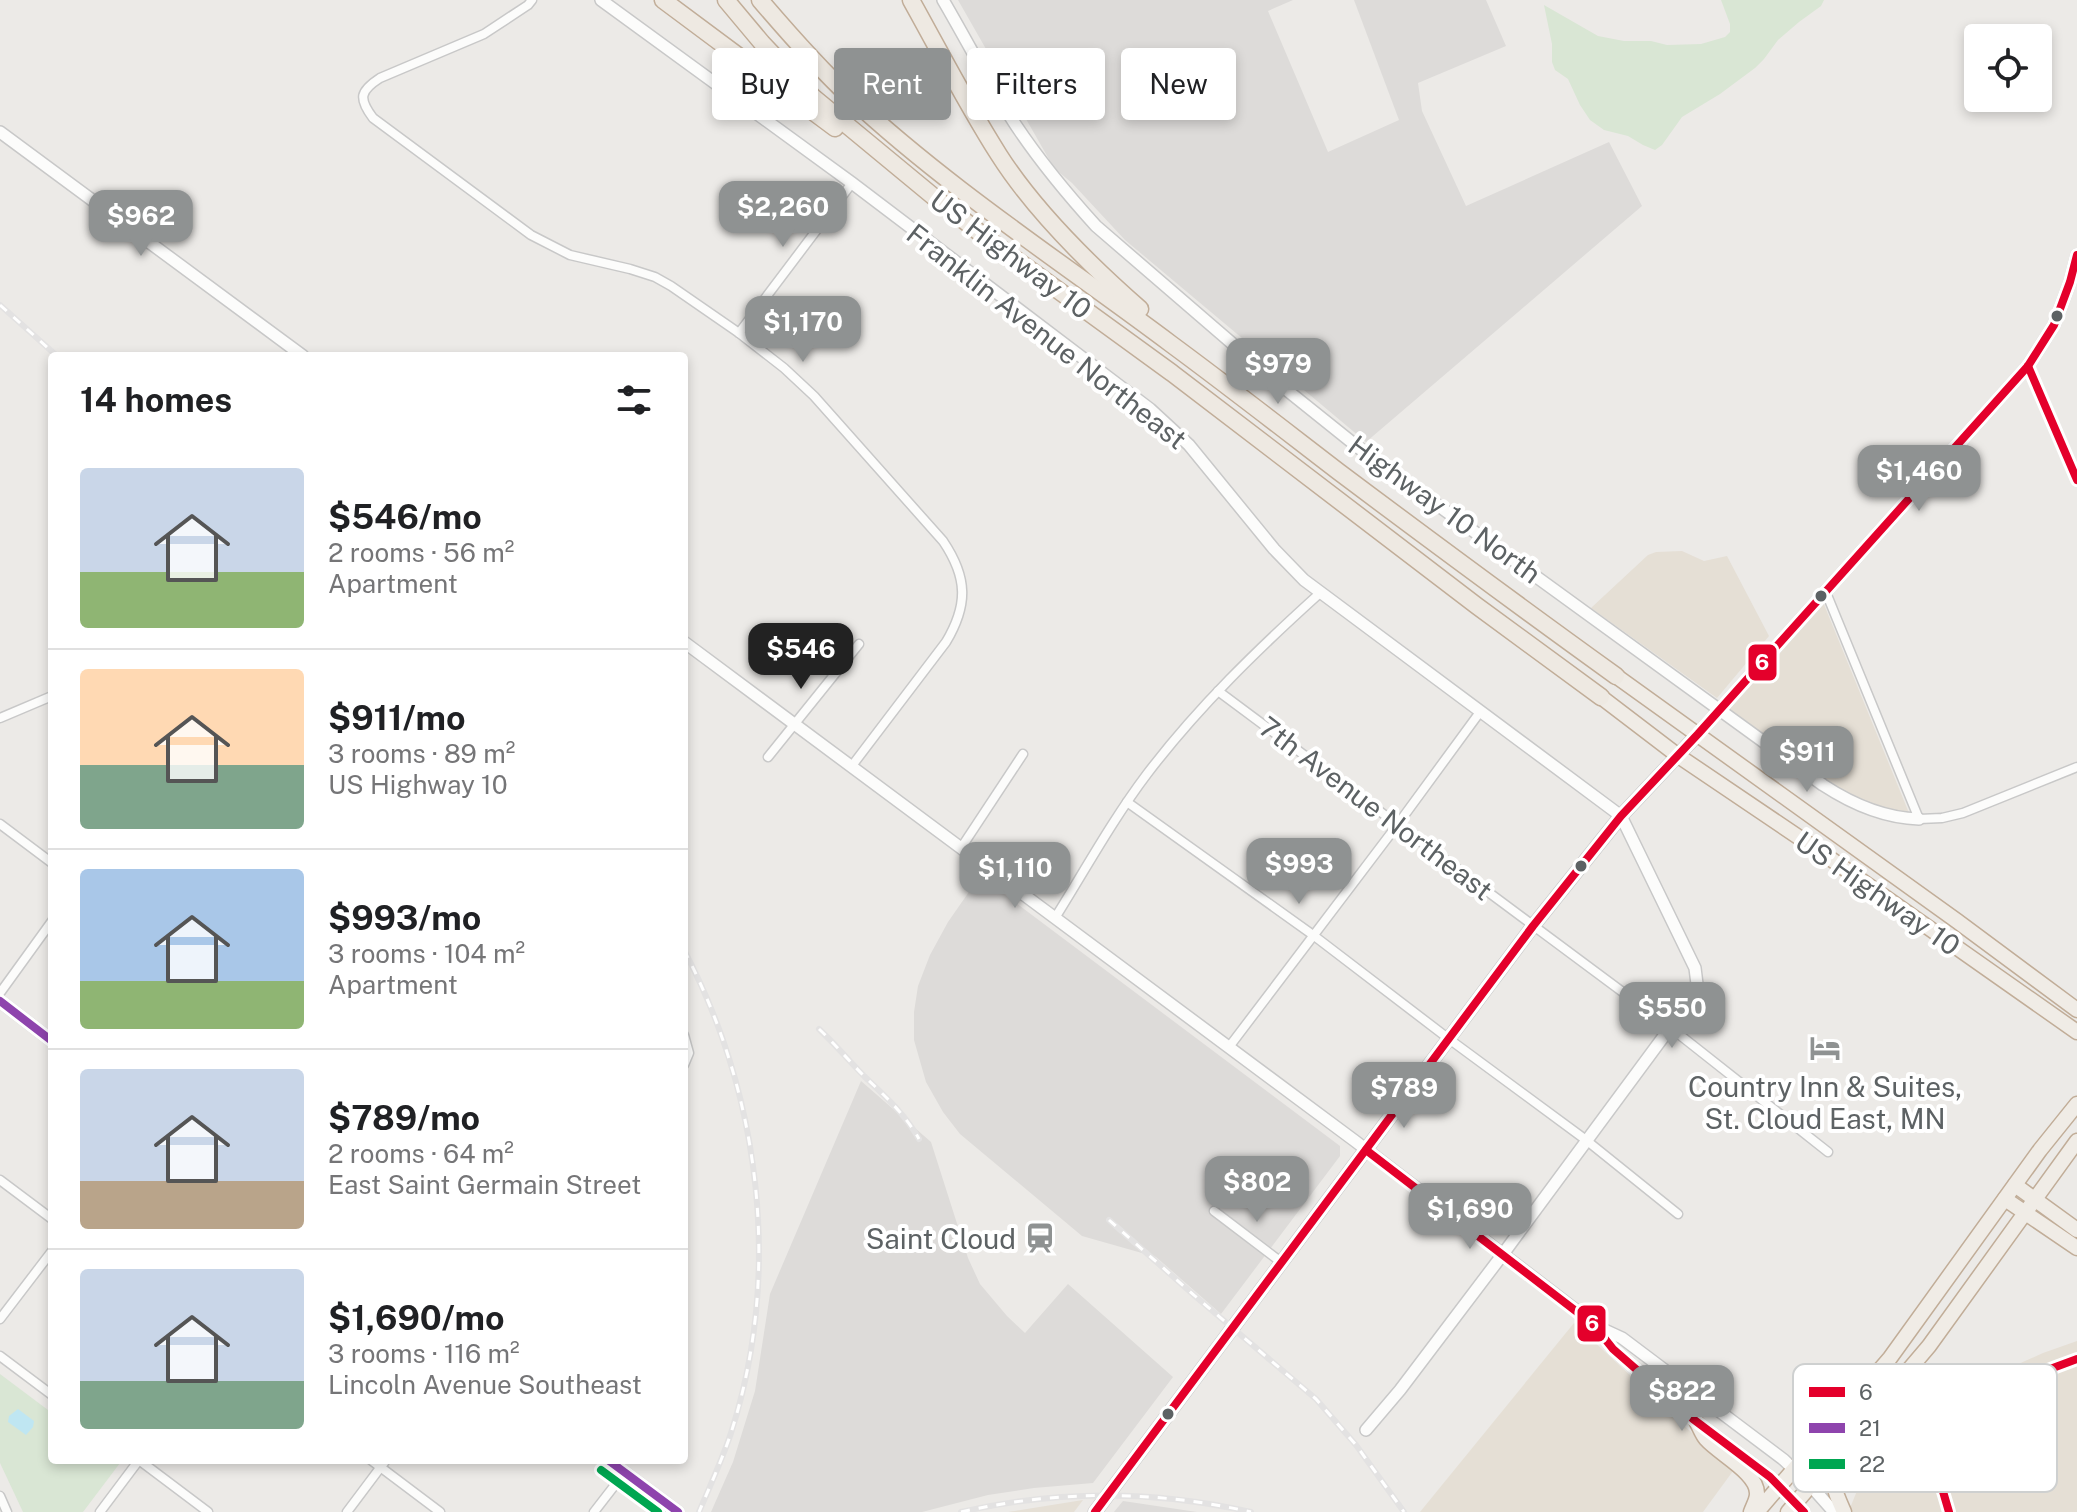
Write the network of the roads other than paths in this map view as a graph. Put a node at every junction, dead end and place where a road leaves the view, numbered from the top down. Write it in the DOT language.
graph roads {
  1 [pos="532,0"];
  2 [pos="601,0"];
  3 [pos="663,0"];
  4 [pos="726,0"];
  5 [pos="760,0"];
  6 [pos="911,0"];
  7 [pos="943,0"];
  8 [pos="0,132"];
  9 [pos="852,183"];
  10 [pos="934,197"];
  11 [pos="2077,255"];
  12 [pos="739,333"];
  13 [pos="298,352"];
  14 [pos="2028,366"];
  15 [pos="1255,405"];
  16 [pos="2075,468"];
  17 [pos="2077,480"];
  18 [pos="1825,590"];
  19 [pos="1320,593"];
  20 [pos="859,644"];
  21 [pos="688,645"];
  22 [pos="1616,676"];
  23 [pos="1218,691"];
  24 [pos="1601,697"];
  25 [pos="48,698"];
  26 [pos="1720,709"];
  27 [pos="1480,712"];
  28 [pos="0,718"];
  29 [pos="794,724"];
  30 [pos="1698,734"];
  31 [pos="1023,754"];
  32 [pos="1677,755"];
  33 [pos="768,757"];
  34 [pos="851,767"];
  35 [pos="2077,767"];
  36 [pos="1127,802"];
  37 [pos="1621,816"];
  38 [pos="1919,819"];
  39 [pos="0,824"];
  40 [pos="1398,824"];
  41 [pos="961,848"];
  42 [pos="48,860"];
  43 [pos="1055,918"];
  44 [pos="1533,926"];
  45 [pos="48,927"];
  46 [pos="1313,935"];
  47 [pos="0,993"];
  48 [pos="0,1001"];
  49 [pos="2077,1010"];
  50 [pos="1671,1028"];
  51 [pos="2077,1032"];
  52 [pos="48,1038"];
  53 [pos="1449,1039"];
  54 [pos="1229,1047"];
  55 [pos="2077,1104"];
  56 [pos="1586,1140"];
  57 [pos="2077,1141"];
  58 [pos="1366,1150"];
  59 [pos="1828,1152"];
  60 [pos="0,1180"];
  61 [pos="2015,1185"];
  62 [pos="2005,1199"];
  63 [pos="2035,1199"];
  64 [pos="1214,1211"];
  65 [pos="2026,1213"];
  66 [pos="1678,1214"];
  67 [pos="48,1216"];
  68 [pos="2077,1230"];
  69 [pos="2077,1248"];
  70 [pos="1503,1254"];
  71 [pos="48,1256"];
  72 [pos="1281,1262"];
  73 [pos="0,1319"];
  74 [pos="1594,1325"];
  75 [pos="0,1356"];
  76 [pos="1885,1364"];
  77 [pos="1916,1364"];
  78 [pos="48,1392"];
  79 [pos="1697,1423"];
  80 [pos="1366,1430"];
  81 [pos="136,1464"];
  82 [pos="144,1464"];
  83 [pos="382,1464"];
  84 [pos="384,1464"];
  85 [pos="614,1464"];
  86 [pos="1793,1468"];
  87 [pos="625,1472"];
  88 [pos="1793,1472"];
  89 [pos="1780,1486"];
  90 [pos="1807,1492"];
  91 [pos="1816,1492"];
  92 [pos="1835,1492"];
  93 [pos="0,1496"];
  94 [pos="1796,1509"];
  95 [pos="7,1512"];
  96 [pos="100,1512"];
  97 [pos="208,1512"];
  98 [pos="347,1512"];
  99 [pos="440,1512"];
  100 [pos="594,1512"];
  101 [pos="678,1512"];
  102 [pos="1095,1512"];
  103 [pos="1754,1512"];
  104 [pos="1834,1512"];
  105 [pos="1844,1512"];
  1 -- 12 [label="street"];
  2 -- 9 [label="street, Franklin Avenue Northeast"];
  3 -- 10 [label="highway"];
  4 -- 10 [label="highway, US Highway 10"];
  5 -- 15 [label="highway"];
  6 -- 15 [label="highway"];
  7 -- 26 [label="street, Highway 10 North"];
  8 -- 13 [label="street"];
  9 -- 12 [label="street"];
  9 -- 19 [label="street, Franklin Avenue Northeast"];
  10 -- 24 [label="highway, US Highway 10"];
  11 -- 14 [label="street"];
  12 -- 34 [label="street"];
  14 -- 16 [label="street"];
  14 -- 18 [label="street"];
  15 -- 22 [label="highway"];
  16 -- 17 [label="street"];
  18 -- 26 [label="street"];
  18 -- 38 [label="street"];
  19 -- 23 [label="street"];
  19 -- 27 [label="street, Franklin Avenue Northeast"];
  20 -- 29 [label="street"];
  21 -- 29 [label="street"];
  22 -- 30 [label="highway, US Highway 10"];
  23 -- 36 [label="street"];
  23 -- 40 [label="street, 7th Avenue Northeast"];
  24 -- 32 [label="highway, US Highway 10"];
  25 -- 28 [label="street"];
  26 -- 30 [label="street"];
  26 -- 38 [label="street, Highway 10 North"];
  27 -- 37 [label="street, Franklin Avenue Northeast"];
  27 -- 40 [label="street"];
  29 -- 33 [label="street"];
  29 -- 34 [label="street"];
  30 -- 32 [label="main road"];
  30 -- 49 [label="highway, US Highway 10"];
  31 -- 41 [label="street"];
  32 -- 37 [label="main road"];
  32 -- 51 [label="highway, US Highway 10"];
  34 -- 41 [label="street"];
  35 -- 38 [label="street"];
  36 -- 43 [label="street"];
  36 -- 46 [label="street"];
  37 -- 44 [label="main road"];
  37 -- 50 [label="street"];
  39 -- 42 [label="street"];
  40 -- 44 [label="street, 7th Avenue Northeast"];
  40 -- 46 [label="street"];
  41 -- 43 [label="street"];
  43 -- 54 [label="street"];
  44 -- 50 [label="street, 7th Avenue Northeast"];
  44 -- 53 [label="main road"];
  45 -- 47 [label="street"];
  46 -- 53 [label="street"];
  46 -- 54 [label="street"];
  48 -- 52 [label="street"];
  50 -- 56 [label="street"];
  50 -- 59 [label="street, 7th Avenue Northeast"];
  53 -- 56 [label="street"];
  53 -- 58 [label="main road"];
  54 -- 58 [label="street"];
  55 -- 61 [label="highway"];
  56 -- 66 [label="street"];
  56 -- 70 [label="street"];
  57 -- 63 [label="highway"];
  58 -- 70 [label="street"];
  58 -- 72 [label="main road"];
  60 -- 67 [label="street"];
  61 -- 62 [label="highway"];
  61 -- 63 [label="highway"];
  62 -- 65 [label="highway"];
  62 -- 76 [label="highway"];
  63 -- 65 [label="highway"];
  63 -- 68 [label="highway"];
  64 -- 72 [label="street"];
  65 -- 69 [label="highway"];
  65 -- 77 [label="highway"];
  70 -- 74 [label="street"];
  70 -- 80 [label="street"];
  71 -- 73 [label="street"];
  72 -- 102 [label="main road"];
  74 -- 79 [label="street"];
  74 -- 86 [label="street"];
  75 -- 78 [label="street"];
  79 -- 89 [label="street"];
  79 -- 103 [label="highway"];
  81 -- 96 [label="street"];
  82 -- 97 [label="street"];
  83 -- 98 [label="street"];
  84 -- 99 [label="street"];
  85 -- 87 [label="street"];
  87 -- 100 [label="street"];
  87 -- 101 [label="street"];
  88 -- 89 [label="highway"];
  89 -- 94 [label="street"];
  89 -- 103 [label="highway"];
  90 -- 94 [label="highway"];
  91 -- 104 [label="street"];
  92 -- 105 [label="highway"];
  93 -- 95 [label="street"];
}
